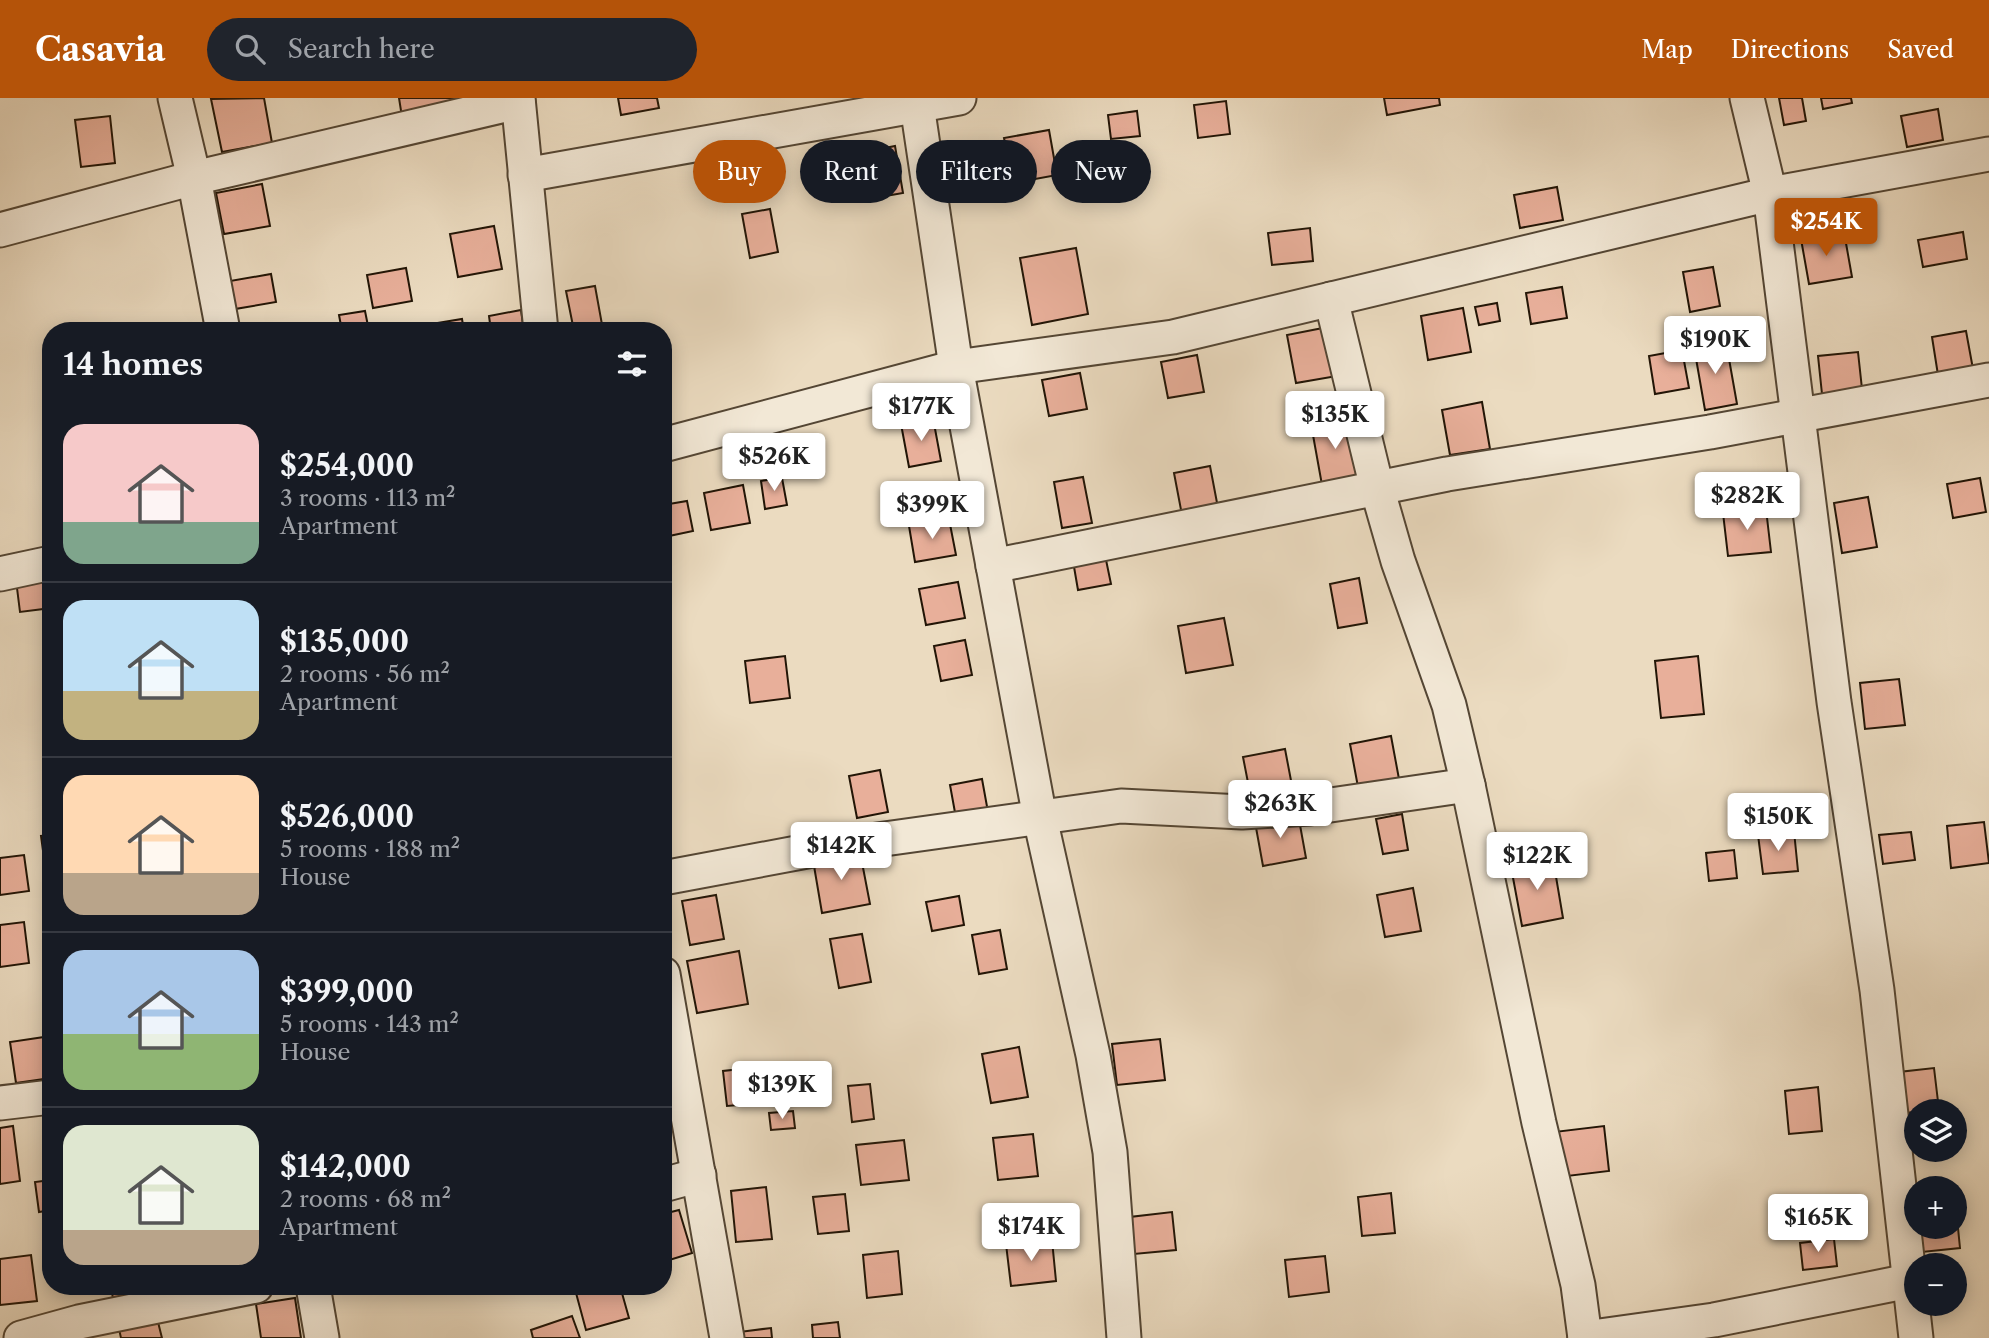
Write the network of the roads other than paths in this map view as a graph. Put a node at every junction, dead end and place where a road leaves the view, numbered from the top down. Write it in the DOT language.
graph roads {
  1 [pos="175,98"];
  2 [pos="957,98"];
  3 [pos="1747,98"];
  4 [pos="518,100"];
  5 [pos="917,106"];
  6 [pos="1989,154"];
  7 [pos="525,175"];
  8 [pos="194,178"];
  9 [pos="1770,194"];
  10 [pos="0,230"];
  11 [pos="1331,299"];
  12 [pos="221,322"];
  13 [pos="540,322"];
  14 [pos="956,367"];
  15 [pos="1989,380"];
  16 [pos="1796,416"];
  17 [pos="672,443"];
  18 [pos="1377,488"];
  19 [pos="42,565"];
  20 [pos="993,566"];
  21 [pos="0,574"];
  22 [pos="1468,785"];
  23 [pos="1040,817"];
  24 [pos="672,876"];
  25 [pos="672,1024"];
  26 [pos="42,1098"];
  27 [pos="0,1103"];
  28 [pos="699,1175"];
  29 [pos="672,1182"];
  30 [pos="1906,1253"];
  31 [pos="1904,1283"];
  32 [pos="212,1295"];
  33 [pos="315,1295"];
  34 [pos="1913,1316"];
  35 [pos="21,1338"];
  36 [pos="322,1338"];
  37 [pos="727,1338"];
  38 [pos="1124,1338"];
  39 [pos="1585,1338"];
  40 [pos="1916,1338"];
  1 -- 8 [label="street"];
  2 -- 5 [label="street"];
  3 -- 9 [label="street"];
  4 -- 7 [label="street"];
  4 -- 8 [label="street"];
  5 -- 7 [label="street"];
  5 -- 14 [label="street"];
  6 -- 9 [label="street"];
  7 -- 13 [label="street"];
  8 -- 10 [label="street"];
  8 -- 12 [label="street"];
  9 -- 11 [label="street"];
  9 -- 16 [label="street"];
  11 -- 14 [label="street"];
  11 -- 18 [label="street"];
  14 -- 17 [label="street"];
  14 -- 20 [label="street"];
  15 -- 16 [label="street"];
  16 -- 18 [label="street"];
  16 -- 30 [label="street"];
  18 -- 20 [label="street"];
  18 -- 22 [label="street"];
  19 -- 21 [label="street"];
  20 -- 23 [label="street"];
  22 -- 23 [label="street"];
  22 -- 39 [label="street"];
  23 -- 24 [label="street"];
  23 -- 38 [label="street"];
  25 -- 28 [label="street"];
  26 -- 27 [label="street"];
  28 -- 29 [label="street"];
  28 -- 37 [label="street"];
  31 -- 39 [label="street"];
  32 -- 35 [label="street"];
  33 -- 36 [label="street"];
  34 -- 40 [label="street"];
}
